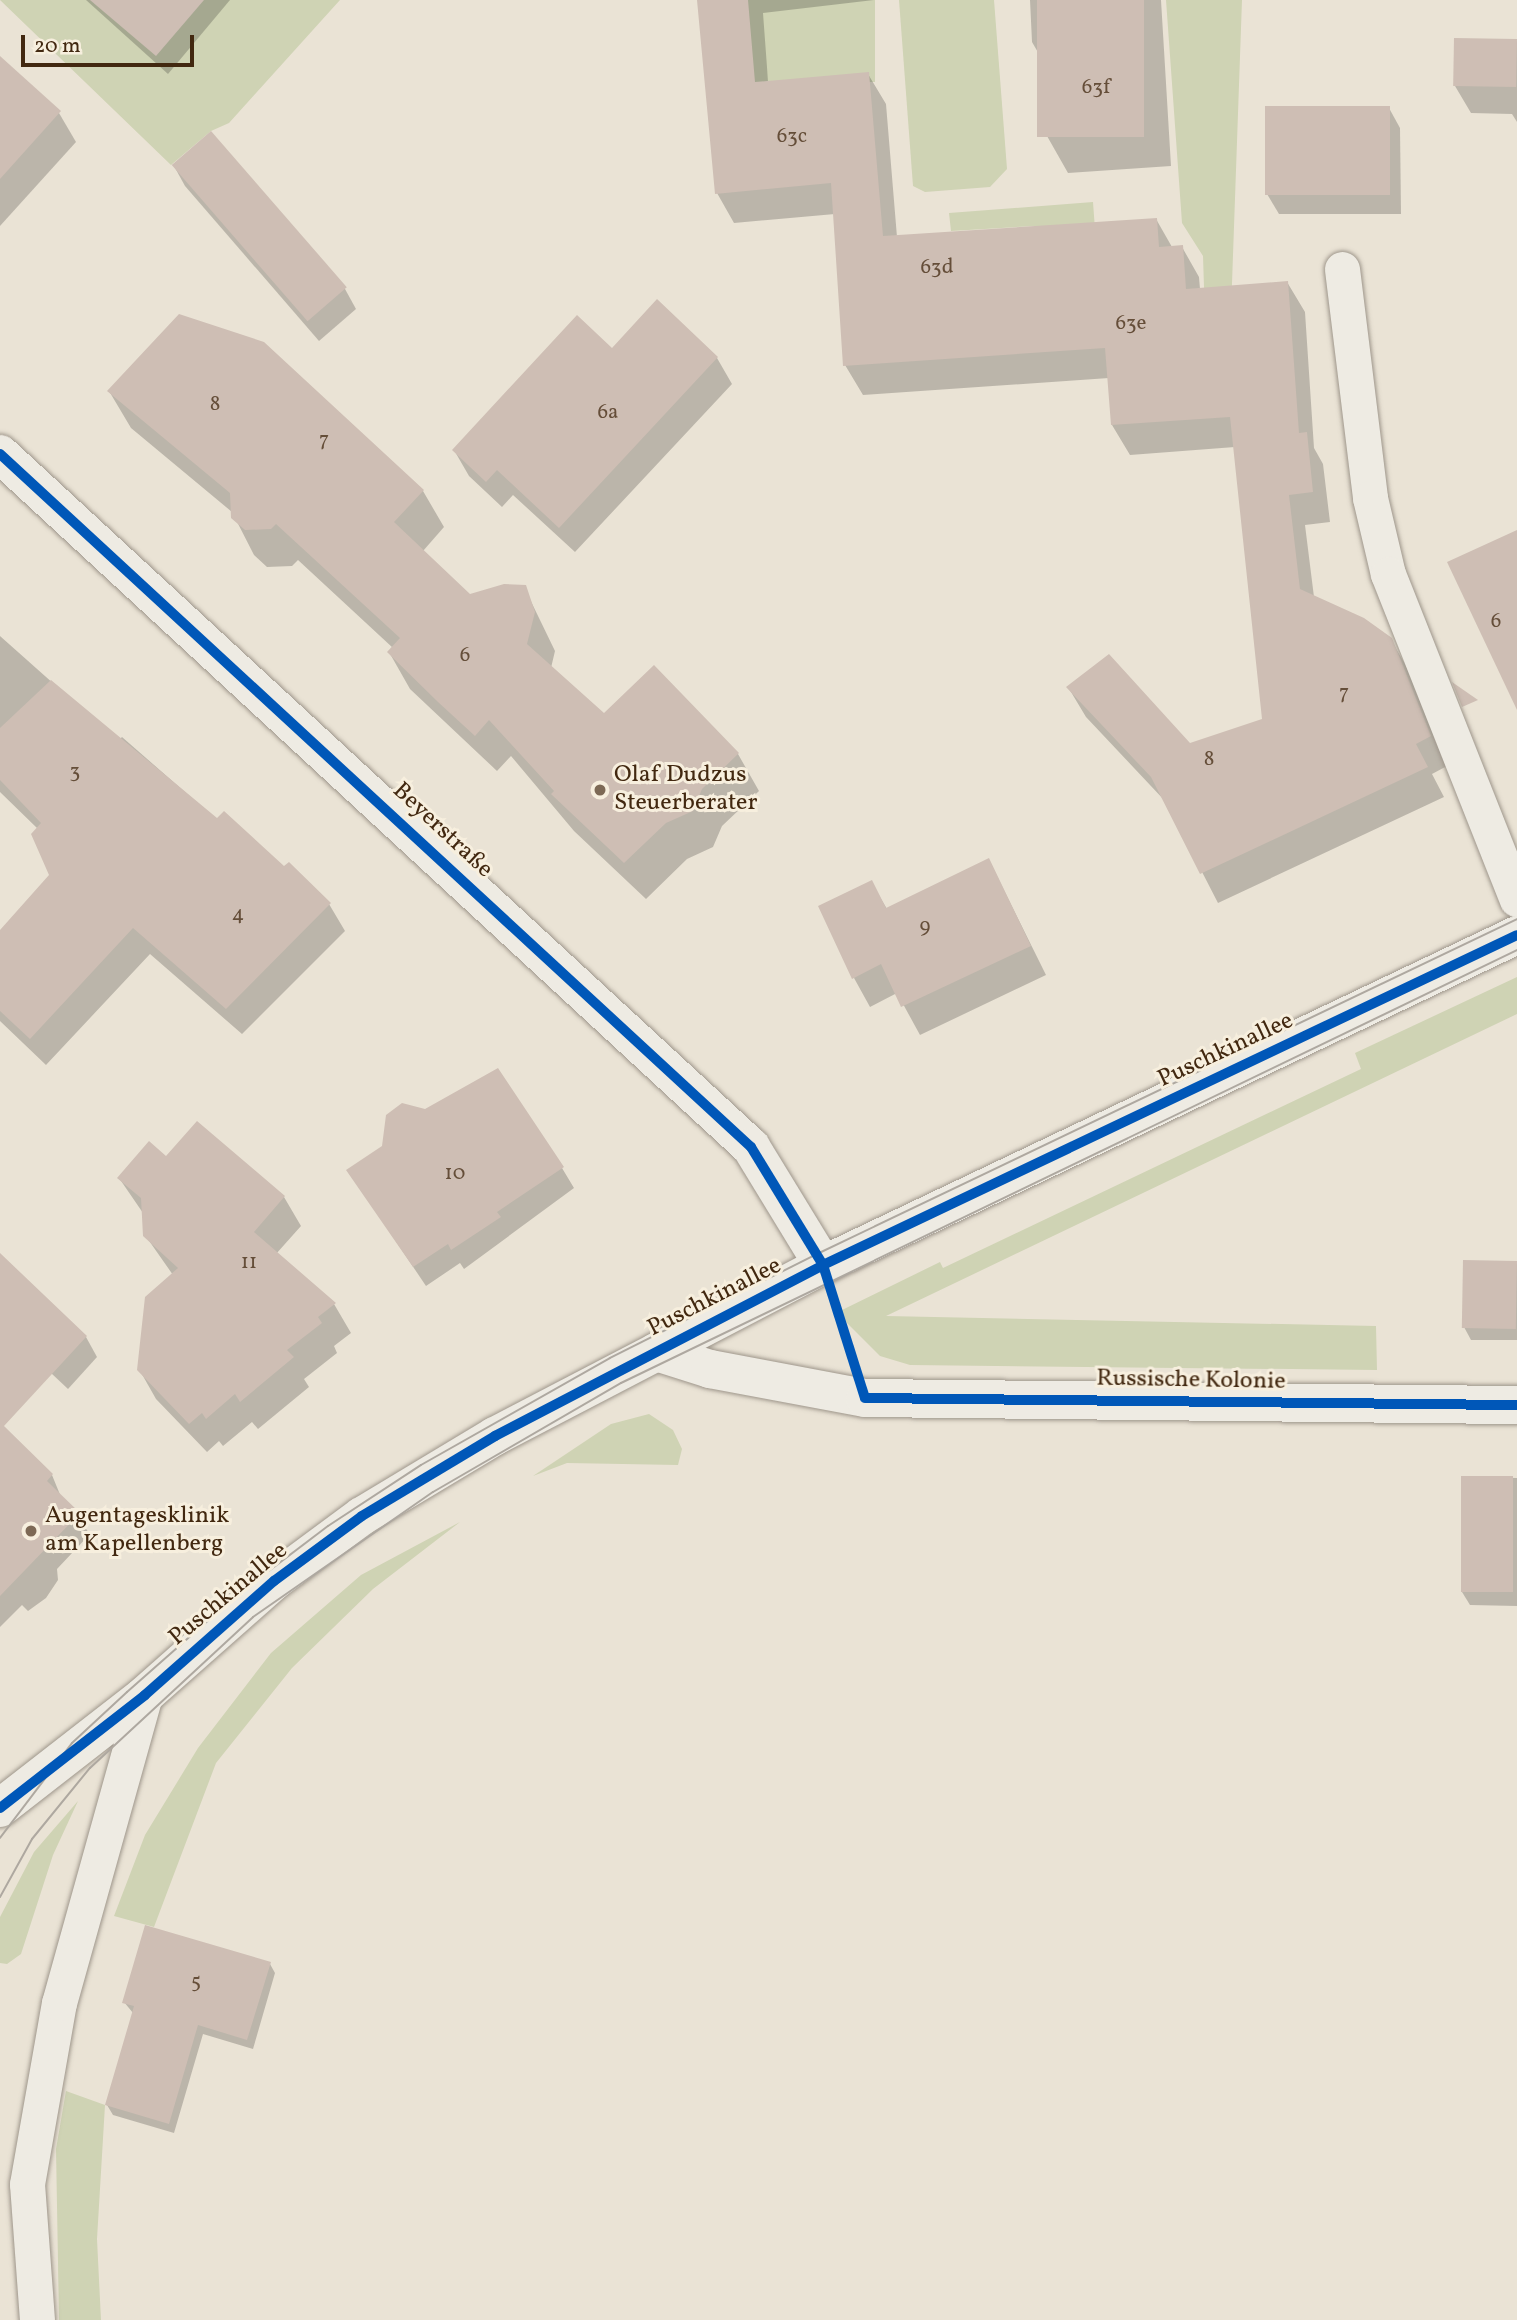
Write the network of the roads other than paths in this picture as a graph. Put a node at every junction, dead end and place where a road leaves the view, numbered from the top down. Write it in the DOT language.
graph roads {
  1 [pos="1342,269"];
  2 [pos="0,454"];
  3 [pos="1517,900"];
  4 [pos="1517,935"];
  5 [pos="824,1265"];
  6 [pos="656,1352"];
  7 [pos="1517,1405"];
  8 [pos="145,1695"];
  9 [pos="0,1808"];
  10 [pos="37,2320"];
  1 -- 3 [label="lane"];
  2 -- 5 [label="street, Beyerstraße"];
  4 -- 5 [label="street, Puschkinallee"];
  5 -- 6 [label="street, Puschkinallee"];
  6 -- 7 [label="street, Russische Kolonie"];
  6 -- 8 [label="street, Puschkinallee"];
  8 -- 9 [label="street, Puschkinallee"];
  8 -- 10 [label="lane"];
}
